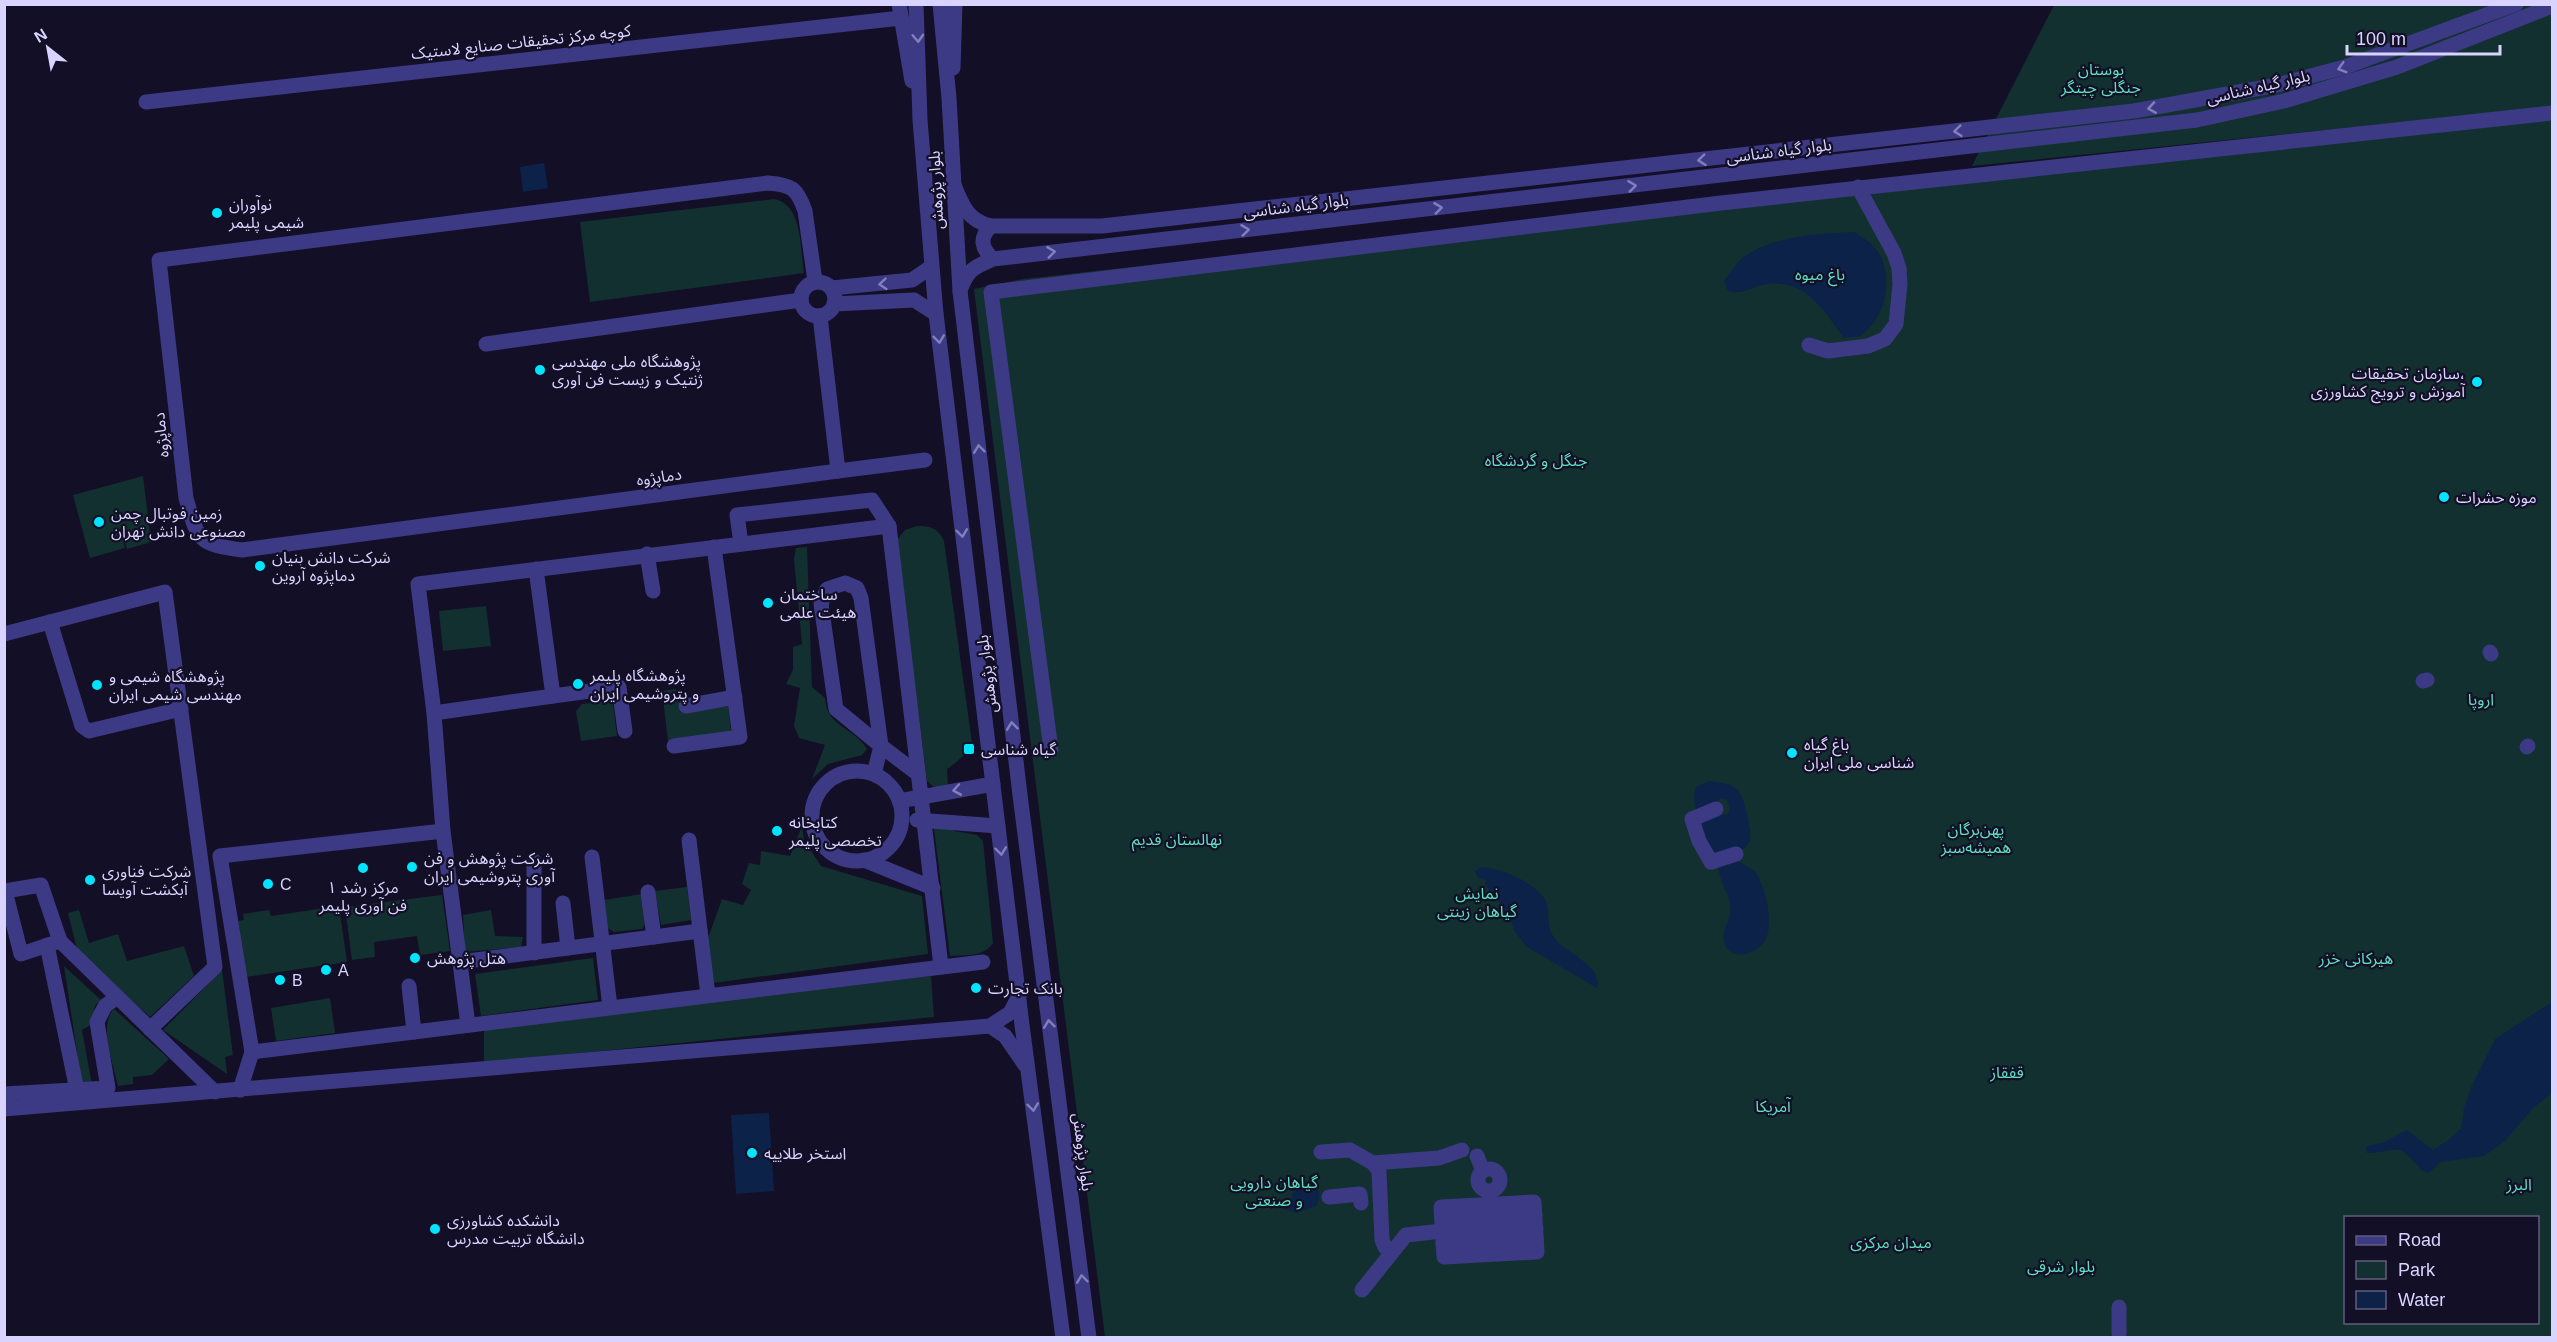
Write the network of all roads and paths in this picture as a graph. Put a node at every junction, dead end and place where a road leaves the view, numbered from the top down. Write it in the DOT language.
graph roads {
  1 [pos="916,4"];
  2 [pos="940,4"];
  3 [pos="956,4"];
  4 [pos="2516,4"];
  5 [pos="2553,6"];
  6 [pos="900,11"];
  7 [pos="949,98"];
  8 [pos="146,102"];
  9 [pos="2553,112"];
  10 [pos="920,120"];
  11 [pos="954,185"];
  12 [pos="1858,188"];
  13 [pos="991,226"];
  14 [pos="993,259"];
  15 [pos="931,267"];
  16 [pos="815,281"];
  17 [pos="832,288"];
  18 [pos="960,291"];
  19 [pos="801,300"];
  20 [pos="834,304"];
  21 [pos="936,314"];
  22 [pos="820,316"];
  23 [pos="486,344"];
  24 [pos="1809,345"];
  25 [pos="925,460"];
  26 [pos="838,471"];
  27 [pos="888,526"];
  28 [pos="741,544"];
  29 [pos="714,547"];
  30 [pos="647,554"];
  31 [pos="536,569"];
  32 [pos="653,591"];
  33 [pos="50,622"];
  34 [pos="4,634"];
  35 [pos="554,696"];
  36 [pos="735,697"];
  37 [pos="686,706"];
  38 [pos="181,709"];
  39 [pos="434,712"];
  40 [pos="625,731"];
  41 [pos="674,746"];
  42 [pos="881,746"];
  43 [pos="1051,750"];
  44 [pos="874,774"];
  45 [pos="918,774"];
  46 [pos="993,784"];
  47 [pos="922,797"];
  48 [pos="899,801"];
  49 [pos="1713,810"];
  50 [pos="925,819"];
  51 [pos="902,821"];
  52 [pos="998,826"];
  53 [pos="443,831"];
  54 [pos="689,840"];
  55 [pos="1736,854"];
  56 [pos="592,857"];
  57 [pos="864,860"];
  58 [pos="534,861"];
  59 [pos="933,888"];
  60 [pos="5,891"];
  61 [pos="648,892"];
  62 [pos="563,903"];
  63 [pos="700,931"];
  64 [pos="654,937"];
  65 [pos="53,943"];
  66 [pos="603,944"];
  67 [pos="568,948"];
  68 [pos="534,953"];
  69 [pos="460,962"];
  70 [pos="983,962"];
  71 [pos="941,966"];
  72 [pos="409,986"];
  73 [pos="708,995"];
  74 [pos="1019,995"];
  75 [pos="117,996"];
  76 [pos="610,1007"];
  77 [pos="468,1025"];
  78 [pos="990,1026"];
  79 [pos="150,1029"];
  80 [pos="414,1032"];
  81 [pos="252,1052"];
  82 [pos="1028,1069"];
  83 [pos="77,1090"];
  84 [pos="240,1090"];
  85 [pos="215,1092"];
  86 [pos="4,1094"];
  87 [pos="4,1109"];
  88 [pos="1462,1150"];
  89 [pos="1321,1152"];
  90 [pos="1477,1156"];
  91 [pos="1373,1163"];
  92 [pos="1495,1218"];
  93 [pos="1536,1227"];
  94 [pos="1516,1228"];
  95 [pos="1480,1230"];
  96 [pos="1442,1231"];
  97 [pos="1461,1231"];
  98 [pos="1391,1252"];
  99 [pos="1362,1290"];
  100 [pos="2118,1307"];
  101 [pos="2119,1334"];
  102 [pos="1063,1338"];
  103 [pos="1089,1338"];
  1 -- 10 [label="street, بلوار پژوهش, one-way"];
  2 -- 7 [label="street, بلوار پژوهش"];
  3 -- 7 [label="street"];
  4 -- 13 [label="street, بلوار گیاه شناسی, one-way"];
  14 -- 5 [label="street, بلوار گیاه شناسی, one-way"];
  6 -- 8 [label="street, کوچه مرکز تحقیقات صنایع لاستیک"];
  6 -- 10 [label="street"];
  7 -- 11 [label="street, بلوار پژوهش"];
  9 -- 12 [label="street"];
  10 -- 15 [label="street, بلوار پژوهش"];
  11 -- 13 [label="street"];
  11 -- 18 [label="street, بلوار پژوهش"];
  12 -- 24 [label="street"];
  12 -- 43 [label="street"];
  13 -- 14 [label="street"];
  14 -- 18 [label="street"];
  15 -- 17 [label="street, one-way"];
  15 -- 21 [label="street, بلوار پژوهش"];
  16 -- 17 [label="street"];
  16 -- 19 [label="street"];
  16 -- 26 [label="street, دماپژوه"];
  17 -- 20 [label="street"];
  103 -- 18 [label="street, بلوار پژوهش, one-way"];
  19 -- 22 [label="street"];
  19 -- 23 [label="street"];
  20 -- 21 [label="street"];
  20 -- 22 [label="street"];
  21 -- 46 [label="street, بلوار پژوهش, one-way"];
  22 -- 26 [label="street"];
  25 -- 26 [label="street"];
  27 -- 28 [label="street"];
  27 -- 28 [label="street"];
  27 -- 45 [label="street"];
  28 -- 29 [label="street"];
  29 -- 30 [label="street"];
  29 -- 36 [label="street"];
  30 -- 31 [label="street"];
  30 -- 32 [label="street"];
  31 -- 35 [label="street"];
  31 -- 39 [label="street"];
  33 -- 34 [label="street"];
  33 -- 38 [label="street"];
  33 -- 38 [label="street"];
  35 -- 39 [label="street"];
  35 -- 40 [label="street"];
  36 -- 37 [label="street"];
  36 -- 41 [label="street"];
  38 -- 79 [label="street"];
  39 -- 53 [label="street"];
  42 -- 42 [label="street"];
  42 -- 44 [label="street"];
  42 -- 45 [label="street"];
  44 -- 48 [label="street"];
  44 -- 57 [label="street"];
  45 -- 47 [label="street"];
  46 -- 47 [label="street, one-way"];
  46 -- 52 [label="street, بلوار پژوهش"];
  47 -- 48 [label="street"];
  47 -- 50 [label="street"];
  48 -- 51 [label="street"];
  49 -- 55 [label="street"];
  50 -- 51 [label="street"];
  50 -- 52 [label="street"];
  50 -- 59 [label="street"];
  51 -- 57 [label="street"];
  52 -- 74 [label="street, بلوار پژوهش, one-way"];
  53 -- 69 [label="street"];
  53 -- 81 [label="street"];
  54 -- 63 [label="street"];
  56 -- 66 [label="street"];
  57 -- 59 [label="street"];
  58 -- 68 [label="street"];
  59 -- 71 [label="street"];
  60 -- 65 [label="street"];
  60 -- 65 [label="street"];
  61 -- 64 [label="street"];
  62 -- 67 [label="street"];
  63 -- 64 [label="street"];
  63 -- 73 [label="street"];
  64 -- 66 [label="street"];
  65 -- 75 [label="street"];
  65 -- 83 [label="street"];
  66 -- 67 [label="street"];
  66 -- 76 [label="street"];
  67 -- 68 [label="street"];
  68 -- 69 [label="street"];
  69 -- 77 [label="street"];
  70 -- 71 [label="street"];
  71 -- 73 [label="street"];
  72 -- 80 [label="street"];
  73 -- 76 [label="street"];
  74 -- 78 [label="street"];
  74 -- 82 [label="street, بلوار پژوهش"];
  75 -- 79 [label="street"];
  75 -- 83 [label="street"];
  76 -- 77 [label="street"];
  77 -- 80 [label="street"];
  78 -- 82 [label="street"];
  78 -- 84 [label="street"];
  79 -- 85 [label="street"];
  80 -- 81 [label="street"];
  81 -- 84 [label="street"];
  82 -- 102 [label="street, بلوار پژوهش, one-way"];
  83 -- 86 [label="street"];
  84 -- 85 [label="street"];
  85 -- 87 [label="street"];
  88 -- 91 [label="street"];
  89 -- 91 [label="street"];
  90 -- 92 [label="street"];
  91 -- 98 [label="street"];
  92 -- 94 [label="street"];
  92 -- 94 [label="street"];
  92 -- 94 [label="street"];
  92 -- 95 [label="street"];
  92 -- 95 [label="street"];
  92 -- 95 [label="street"];
  93 -- 94 [label="street"];
  93 -- 94 [label="street"];
  93 -- 94 [label="street"];
  95 -- 97 [label="street"];
  95 -- 97 [label="street"];
  95 -- 97 [label="street"];
  96 -- 97 [label="street"];
  96 -- 97 [label="street"];
  96 -- 97 [label="street"];
  96 -- 98 [label="street"];
  98 -- 99 [label="street"];
  100 -- 101 [label="street"];
}
